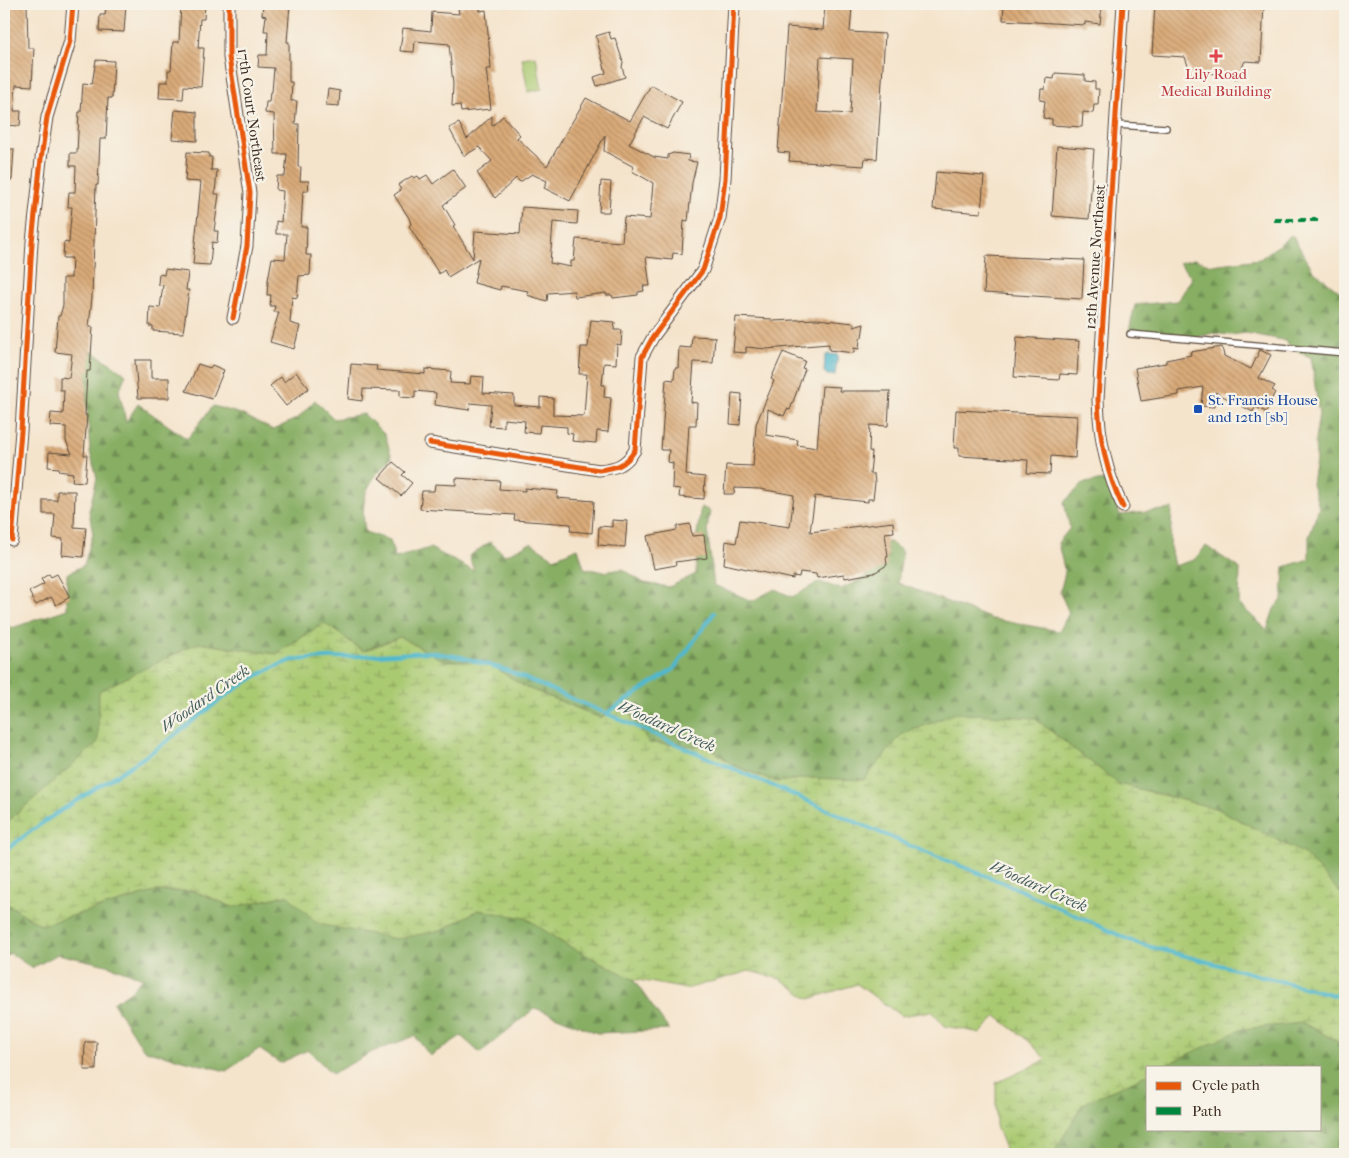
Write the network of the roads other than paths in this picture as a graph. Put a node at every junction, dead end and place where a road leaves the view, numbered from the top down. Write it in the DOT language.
graph roads {
  1 [pos="73,4"];
  2 [pos="229,4"];
  3 [pos="734,4"];
  4 [pos="1124,4"];
  5 [pos="1116,125"];
  6 [pos="1166,128"];
  7 [pos="233,318"];
  8 [pos="1130,334"];
  9 [pos="1345,352"];
  10 [pos="430,443"];
  11 [pos="1123,507"];
  12 [pos="12,540"];
  1 -- 12 [label="street"];
  2 -- 7 [label="street, 17th Court Northeast"];
  3 -- 10 [label="street"];
  4 -- 5 [label="street, 12th Avenue Northeast"];
  5 -- 6 [label="lane"];
  5 -- 11 [label="street, 12th Avenue Northeast"];
  8 -- 9 [label="lane"];
}
